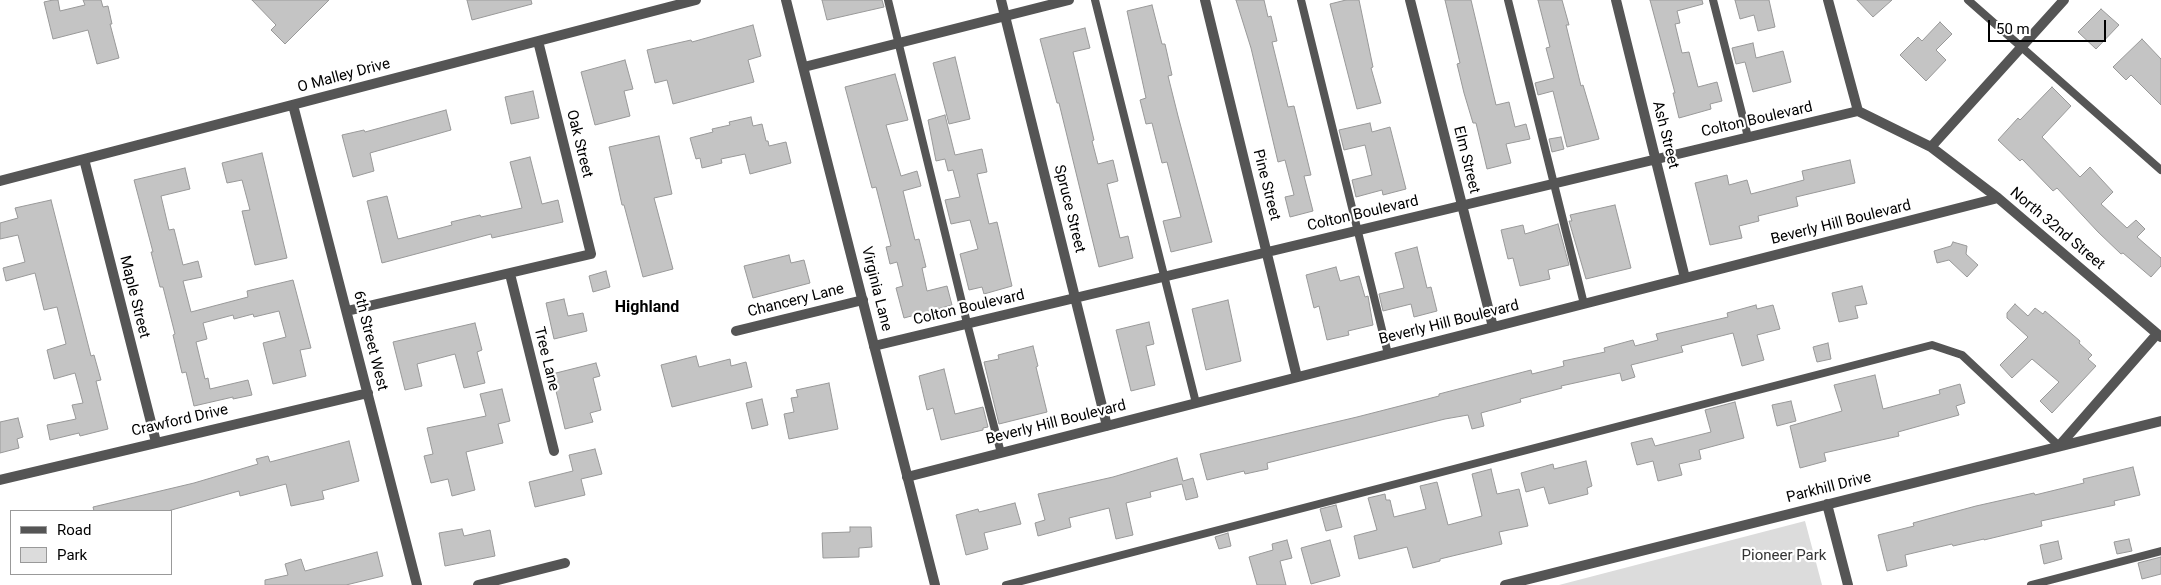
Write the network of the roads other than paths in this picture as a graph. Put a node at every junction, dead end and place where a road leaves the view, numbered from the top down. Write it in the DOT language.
graph roads {
  1 [pos="696,0"];
  2 [pos="786,0"];
  3 [pos="888,0"];
  4 [pos="1001,0"];
  5 [pos="1069,0"];
  6 [pos="1096,0"];
  7 [pos="1205,0"];
  8 [pos="1301,0"];
  9 [pos="1410,0"];
  10 [pos="1508,0"];
  11 [pos="1616,0"];
  12 [pos="1713,0"];
  13 [pos="1828,0"];
  14 [pos="1968,0"];
  15 [pos="2064,0"];
  16 [pos="1005,16"];
  17 [pos="538,41"];
  18 [pos="899,43"];
  19 [pos="2021,47"];
  20 [pos="804,67"];
  21 [pos="293,105"];
  22 [pos="1858,111"];
  23 [pos="1748,137"];
  24 [pos="1931,147"];
  25 [pos="84,159"];
  26 [pos="1656,159"];
  27 [pos="2161,170"];
  28 [pos="0,181"];
  29 [pos="1555,183"];
  30 [pos="1998,198"];
  31 [pos="1461,206"];
  32 [pos="1358,230"];
  33 [pos="1267,252"];
  34 [pos="510,274"];
  35 [pos="1164,276"];
  36 [pos="1686,278"];
  37 [pos="1075,298"];
  38 [pos="863,300"];
  39 [pos="1584,304"];
  40 [pos="347,311"];
  41 [pos="967,323"];
  42 [pos="1493,327"];
  43 [pos="736,331"];
  44 [pos="2159,336"];
  45 [pos="874,346"];
  46 [pos="1388,354"];
  47 [pos="1297,377"];
  48 [pos="368,393"];
  49 [pos="1196,403"];
  50 [pos="2161,421"];
  51 [pos="1107,426"];
  52 [pos="156,442"];
  53 [pos="2059,446"];
  54 [pos="554,451"];
  55 [pos="1001,453"];
  56 [pos="907,477"];
  57 [pos="0,480"];
  58 [pos="1827,504"];
  59 [pos="2161,551"];
  60 [pos="565,563"];
  61 [pos="417,585"];
  62 [pos="478,585"];
  63 [pos="935,585"];
  64 [pos="1006,585"];
  65 [pos="1505,585"];
  66 [pos="1848,585"];
  67 [pos="2031,585"];
  1 -- 17 [label="street, O Malley Drive"];
  2 -- 20 [label="street, Virginia Lane"];
  3 -- 18 [label="lane"];
  4 -- 16 [label="street, Spruce Street"];
  5 -- 16 [label="street"];
  6 -- 35 [label="lane"];
  7 -- 33 [label="street, Pine Street"];
  8 -- 32 [label="lane"];
  9 -- 31 [label="street, Elm Street"];
  10 -- 29 [label="lane"];
  11 -- 26 [label="street, Ash Street"];
  12 -- 23 [label="lane"];
  13 -- 22 [label="street"];
  14 -- 19 [label="lane"];
  15 -- 19 [label="street"];
  16 -- 18 [label="street"];
  16 -- 37 [label="street, Spruce Street"];
  17 -- 21 [label="street, O Malley Drive"];
  17 -- 34 [label="street, Oak Street"];
  18 -- 20 [label="street"];
  18 -- 41 [label="lane"];
  19 -- 24 [label="street"];
  19 -- 27 [label="lane"];
  20 -- 38 [label="street, Virginia Lane"];
  21 -- 25 [label="street, O Malley Drive"];
  21 -- 40 [label="street, 6th Street West"];
  22 -- 23 [label="street, Colton Boulevard"];
  22 -- 24 [label="street, North 32nd Street"];
  23 -- 26 [label="street, Colton Boulevard"];
  24 -- 30 [label="street, North 32nd Street"];
  25 -- 28 [label="street, O Malley Drive"];
  25 -- 52 [label="street, Maple Street"];
  26 -- 29 [label="street, Colton Boulevard"];
  26 -- 36 [label="street, Ash Street"];
  29 -- 31 [label="street, Colton Boulevard"];
  29 -- 39 [label="lane"];
  30 -- 36 [label="street, Beverly Hill Boulevard"];
  30 -- 44 [label="street, North 32nd Street"];
  31 -- 32 [label="street, Colton Boulevard"];
  31 -- 42 [label="street, Elm Street"];
  32 -- 33 [label="street, Colton Boulevard"];
  32 -- 46 [label="lane"];
  33 -- 35 [label="street, Colton Boulevard"];
  33 -- 47 [label="street, Pine Street"];
  34 -- 40 [label="street"];
  34 -- 54 [label="street, Tree Lane"];
  35 -- 37 [label="street, Colton Boulevard"];
  35 -- 49 [label="lane"];
  36 -- 39 [label="street, Beverly Hill Boulevard"];
  37 -- 41 [label="street, Colton Boulevard"];
  37 -- 51 [label="street, Spruce Street"];
  38 -- 43 [label="street, Chancery Lane"];
  38 -- 45 [label="street, Virginia Lane"];
  39 -- 42 [label="street, Beverly Hill Boulevard"];
  40 -- 48 [label="street, 6th Street West"];
  41 -- 45 [label="street, Colton Boulevard"];
  41 -- 55 [label="lane"];
  42 -- 46 [label="street, Beverly Hill Boulevard"];
  44 -- 53 [label="street"];
  45 -- 56 [label="street, Virginia Lane"];
  46 -- 47 [label="street, Beverly Hill Boulevard"];
  47 -- 49 [label="street, Beverly Hill Boulevard"];
  48 -- 52 [label="street, Crawford Drive"];
  48 -- 61 [label="street, 6th Street West"];
  49 -- 51 [label="street, Beverly Hill Boulevard"];
  50 -- 53 [label="street, Parkhill Drive"];
  51 -- 55 [label="street, Beverly Hill Boulevard"];
  52 -- 57 [label="street, Crawford Drive"];
  53 -- 58 [label="street, Parkhill Drive"];
  53 -- 64 [label="lane"];
  55 -- 56 [label="street, Beverly Hill Boulevard"];
  56 -- 63 [label="street, Virginia Lane"];
  58 -- 65 [label="street, Parkhill Drive"];
  58 -- 66 [label="street"];
  59 -- 67 [label="lane"];
  60 -- 62 [label="street"];
}
